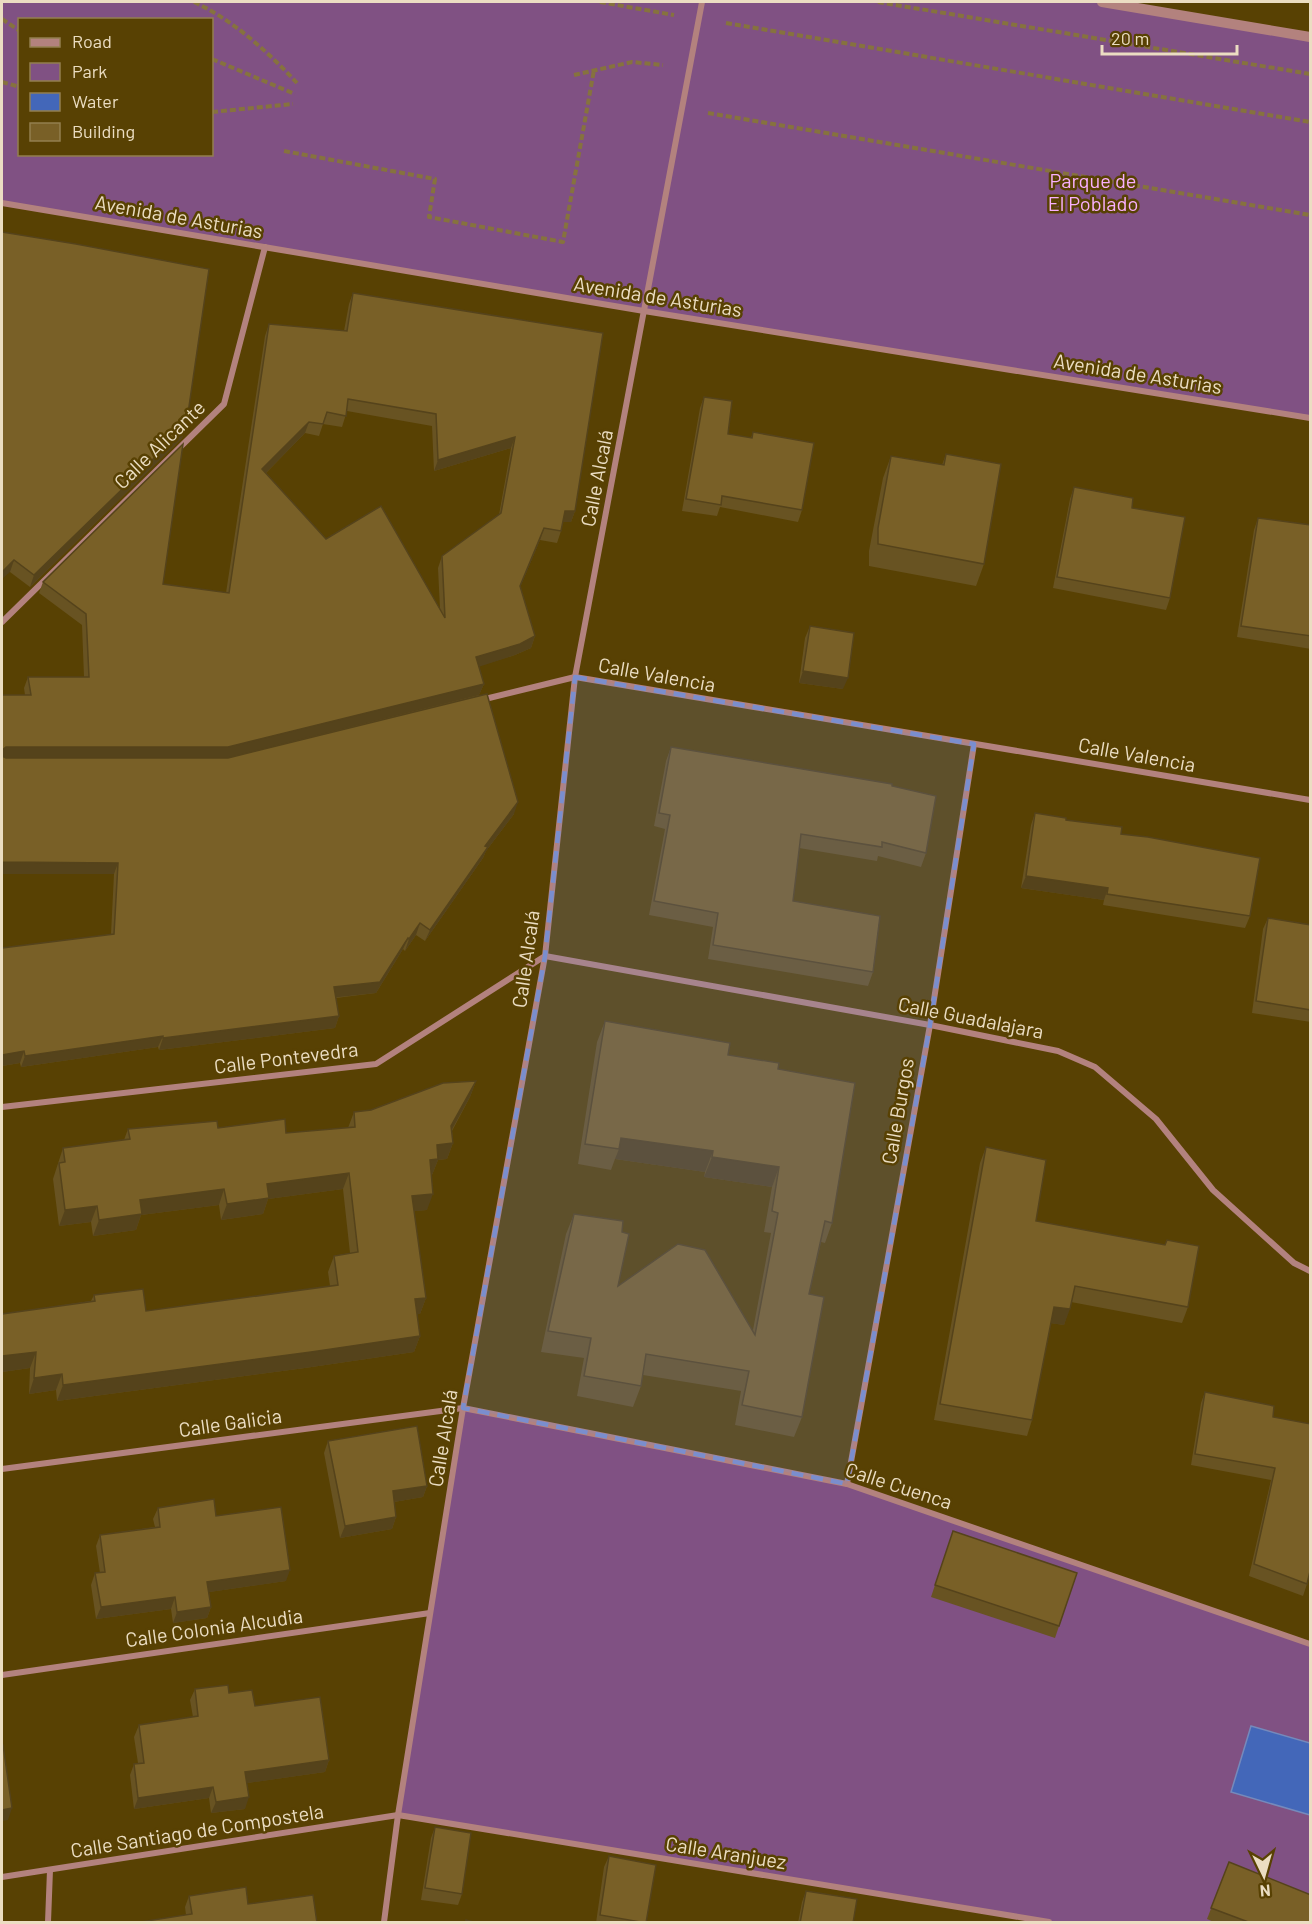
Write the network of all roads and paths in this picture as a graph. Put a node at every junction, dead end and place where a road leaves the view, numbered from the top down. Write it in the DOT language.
graph roads {
  1 [pos="194,2"];
  2 [pos="600,2"];
  3 [pos="702,2"];
  4 [pos="878,2"];
  5 [pos="1101,2"];
  6 [pos="2,19"];
  7 [pos="699,19"];
  8 [pos="18,30"];
  9 [pos="1311,37"];
  10 [pos="213,59"];
  11 [pos="690,69"];
  12 [pos="594,70"];
  13 [pos="574,75"];
  14 [pos="1311,75"];
  15 [pos="2,82"];
  16 [pos="297,83"];
  17 [pos="18,86"];
  18 [pos="295,94"];
  19 [pos="293,104"];
  20 [pos="683,109"];
  21 [pos="213,112"];
  22 [pos="1311,122"];
  23 [pos="284,151"];
  24 [pos="2,203"];
  25 [pos="1311,215"];
  26 [pos="265,247"];
  27 [pos="644,311"];
  28 [pos="1311,418"];
  29 [pos="2,621"];
  30 [pos="575,677"];
  31 [pos="473,702"];
  32 [pos="974,744"];
  33 [pos="1311,800"];
  34 [pos="545,956"];
  35 [pos="930,1025"];
  36 [pos="2,1107"];
  37 [pos="1311,1271"];
  38 [pos="463,1408"];
  39 [pos="2,1469"];
  40 [pos="847,1484"];
  41 [pos="430,1613"];
  42 [pos="1311,1644"];
  43 [pos="2,1675"];
  44 [pos="398,1815"];
  45 [pos="50,1870"];
  46 [pos="2,1877"];
  47 [pos="48,1923"];
  48 [pos="384,1923"];
  49 [pos="1049,1923"];
  1 -- 16 [label="path"];
  2 -- 7 [label="path"];
  3 -- 7 [label="street, Calle Alcalá"];
  4 -- 14 [label="path"];
  5 -- 9 [label="street"];
  6 -- 8 [label="path"];
  7 -- 11 [label="street, Calle Alcalá"];
  7 -- 22 [label="path"];
  10 -- 18 [label="path"];
  11 -- 12 [label="path"];
  11 -- 20 [label="street, Calle Alcalá"];
  12 -- 13 [label="path"];
  12 -- 23 [label="path"];
  15 -- 17 [label="path"];
  19 -- 21 [label="path"];
  20 -- 25 [label="path"];
  20 -- 27 [label="street, Calle Alcalá"];
  24 -- 26 [label="street, Avenida de Asturias"];
  26 -- 27 [label="street, Avenida de Asturias"];
  26 -- 29 [label="street, Calle Alicante"];
  27 -- 28 [label="street, Avenida de Asturias"];
  27 -- 30 [label="street, Calle Alcalá"];
  30 -- 31 [label="street, Calle Valencia"];
  30 -- 32 [label="street, Calle Valencia"];
  30 -- 34 [label="street, Calle Alcalá"];
  32 -- 33 [label="street, Calle Valencia"];
  32 -- 35 [label="street, Calle Burgos"];
  34 -- 35 [label="street, Calle Guadalajara"];
  34 -- 36 [label="street, Calle Pontevedra"];
  34 -- 38 [label="street, Calle Alcalá"];
  35 -- 37 [label="street, Calle Guadalajara"];
  35 -- 40 [label="street, Calle Burgos"];
  38 -- 39 [label="street, Calle Galicia"];
  38 -- 40 [label="street, Calle Cuenca"];
  38 -- 41 [label="street, Calle Alcalá"];
  40 -- 42 [label="street, Calle Cuenca"];
  41 -- 43 [label="street, Calle Colonia Alcudia"];
  41 -- 44 [label="street, Calle Alcalá"];
  44 -- 45 [label="street, Calle Santiago de Compostela"];
  44 -- 48 [label="street, Calle Alcalá"];
  44 -- 49 [label="street, Calle Aranjuez"];
  45 -- 46 [label="street, Calle Santiago de Compostela"];
  45 -- 47 [label="street"];
}
